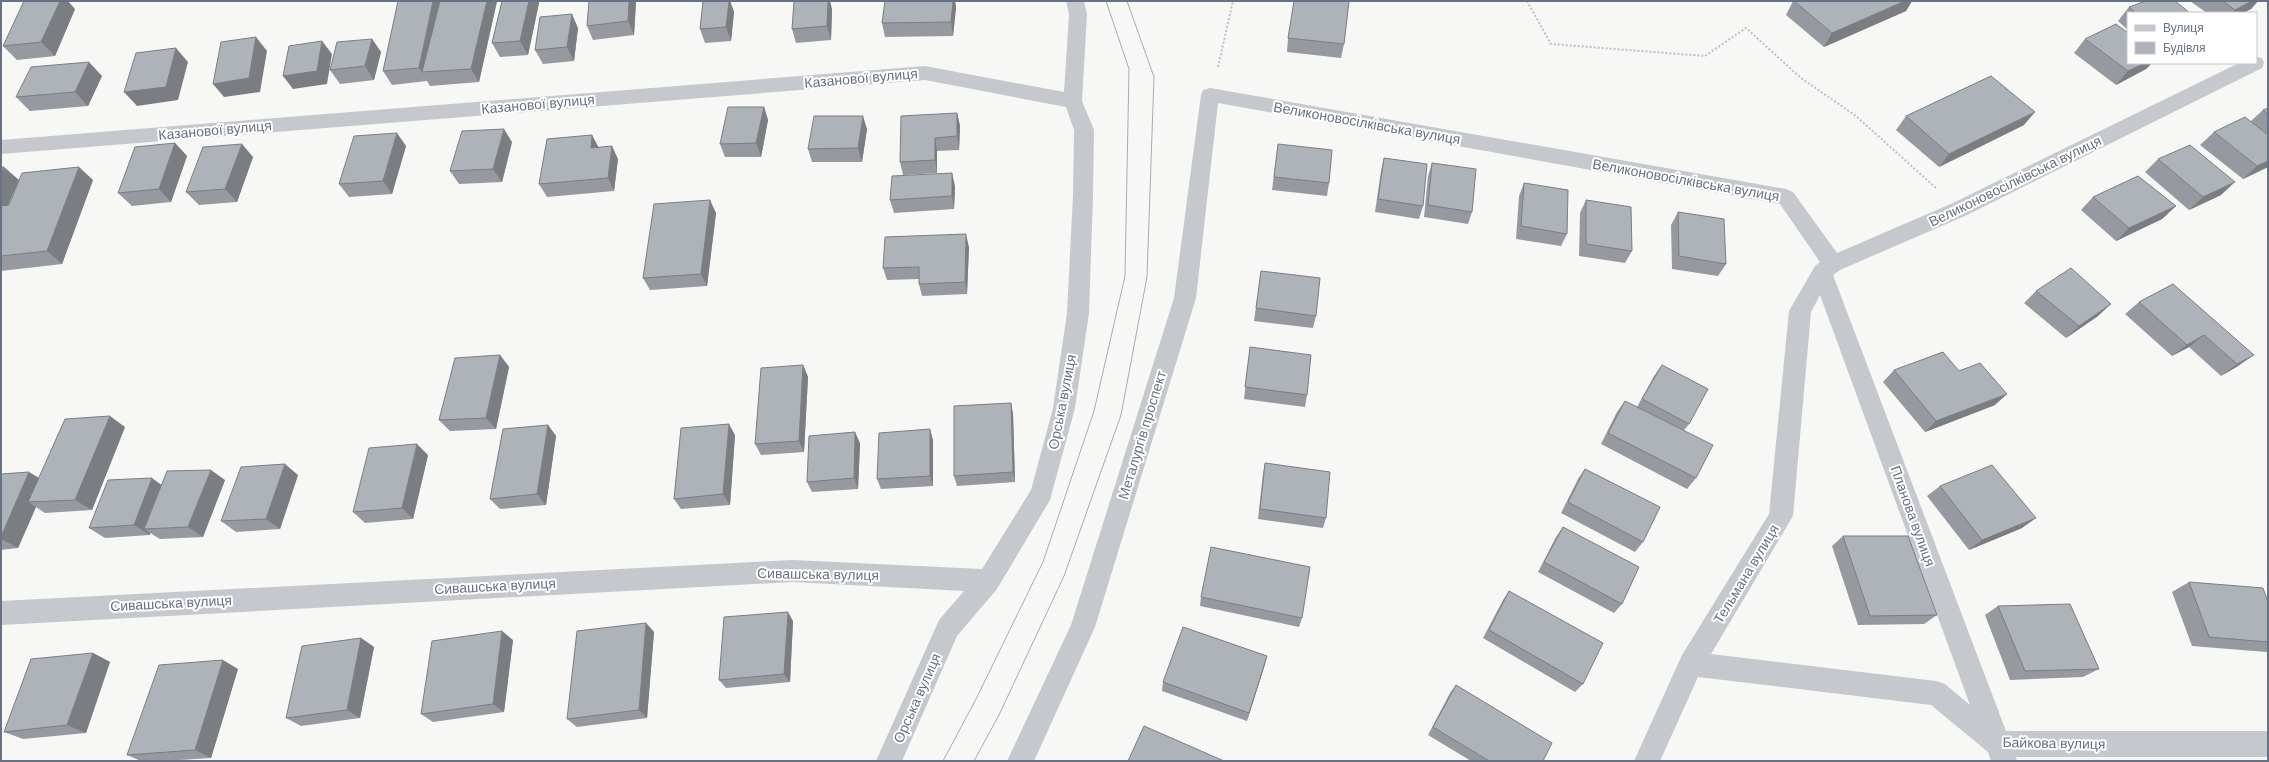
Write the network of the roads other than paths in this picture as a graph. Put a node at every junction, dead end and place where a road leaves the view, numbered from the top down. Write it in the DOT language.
graph roads {
  1 [pos="1075,1"];
  2 [pos="2268,57"];
  3 [pos="2257,62"];
  4 [pos="2254,64"];
  5 [pos="1210,95"];
  6 [pos="1073,101"];
  7 [pos="1,147"];
  8 [pos="1828,268"];
  9 [pos="988,581"];
  10 [pos="1,613"];
  11 [pos="1691,664"];
  12 [pos="2268,744"];
  13 [pos="2001,753"];
  14 [pos="889,761"];
  15 [pos="1020,761"];
  16 [pos="1647,761"];
  1 -- 6 [label="street, Орська вулиця"];
  2 -- 3 [label="street, Великоновосілківська вулиця"];
  4 -- 8 [label="street, Великоновосілківська вулиця"];
  5 -- 8 [label="street, Великоновосілківська вулиця"];
  5 -- 15 [label="street, Металургів проспект"];
  6 -- 7 [label="street, Казанової вулиця"];
  6 -- 9 [label="street, Орська вулиця"];
  8 -- 11 [label="street, Тельмана вулиця"];
  8 -- 13 [label="street, Планова вулиця"];
  9 -- 10 [label="street, Сивашська вулиця"];
  9 -- 14 [label="street, Орська вулиця"];
  11 -- 13 [label="street, Байкова вулиця"];
  11 -- 16 [label="street, Тельмана вулиця"];
  12 -- 13 [label="street, Байкова вулиця"];
}
